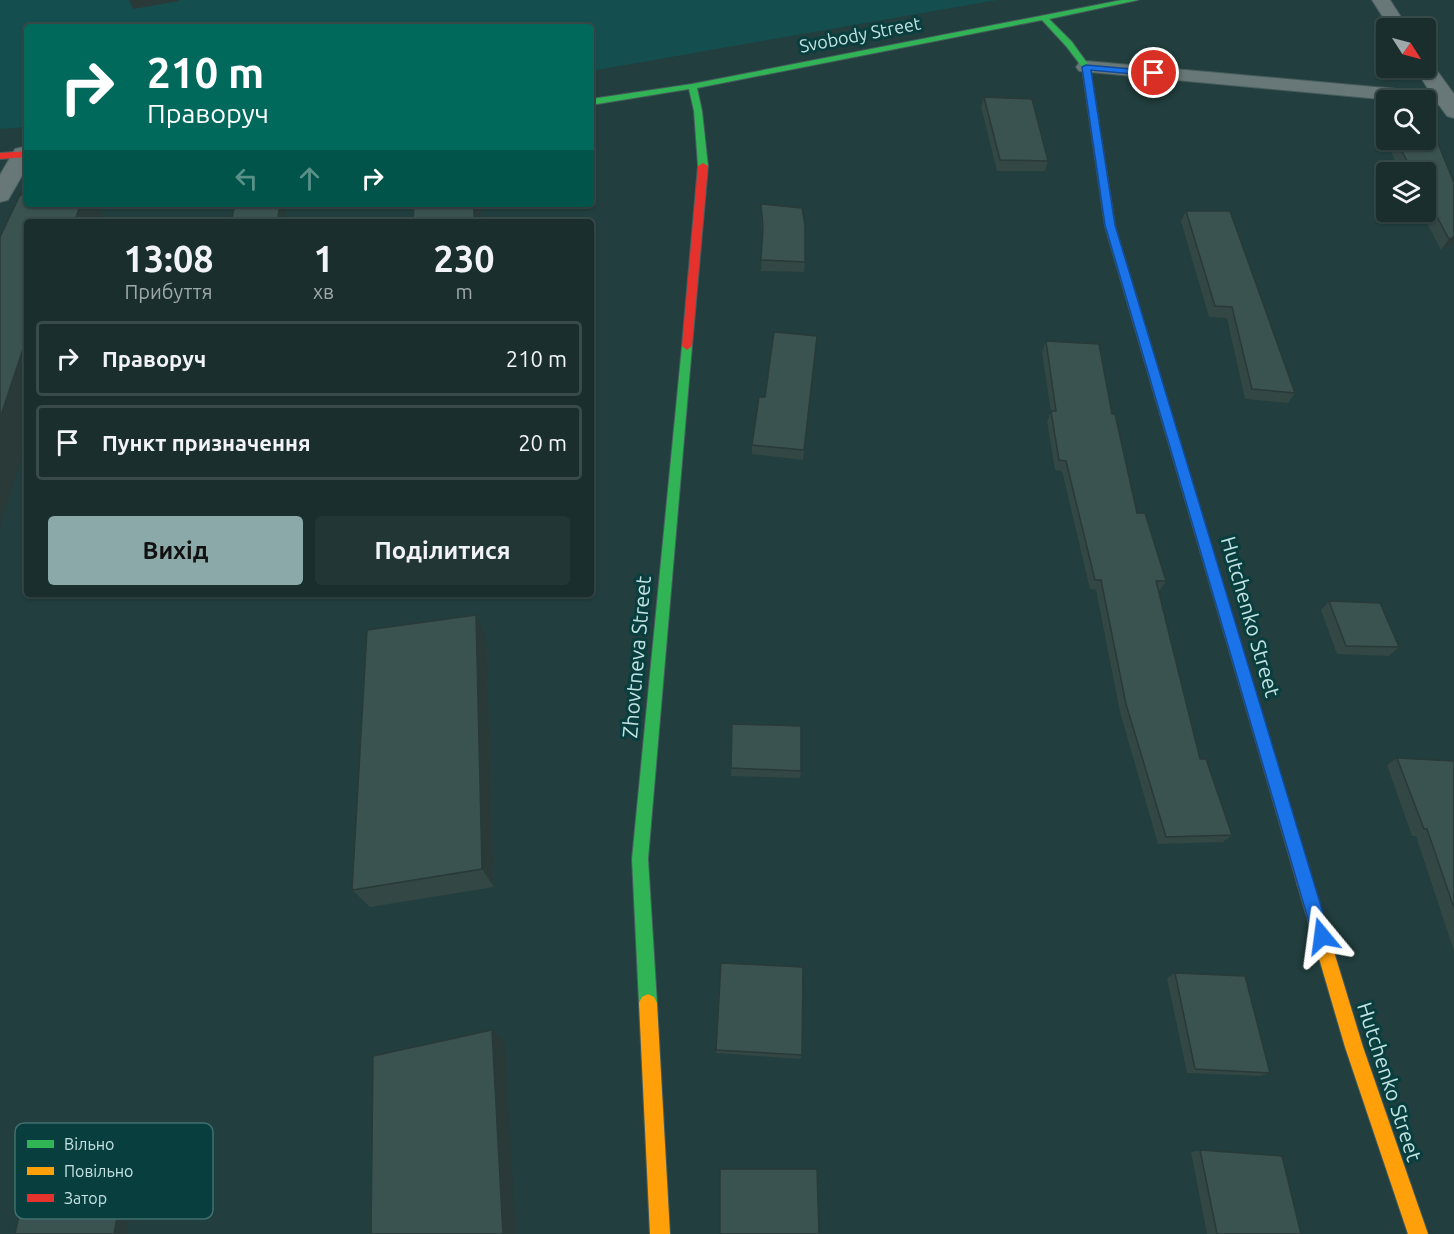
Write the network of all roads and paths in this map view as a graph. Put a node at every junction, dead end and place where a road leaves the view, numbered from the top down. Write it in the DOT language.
graph roads {
  1 [pos="1134,0"];
  2 [pos="1381,0"];
  3 [pos="1044,18"];
  4 [pos="1393,18"];
  5 [pos="1086,67"];
  6 [pos="1432,78"];
  7 [pos="692,86"];
  8 [pos="594,102"];
  9 [pos="1451,103"];
  10 [pos="24,154"];
  11 [pos="0,156"];
  12 [pos="24,156"];
  13 [pos="0,193"];
  14 [pos="660,1234"];
  15 [pos="1418,1234"];
  1 -- 3 [label="street, Svobody Street"];
  2 -- 4 [label="street"];
  3 -- 5 [label="street, Hutchenko Street"];
  3 -- 7 [label="street, Svobody Street"];
  5 -- 9 [label="street"];
  5 -- 15 [label="street, Hutchenko Street"];
  6 -- 9 [label="street"];
  7 -- 8 [label="street, Svobody Street"];
  7 -- 14 [label="street, Zhovtneva Street"];
  10 -- 11 [label="street"];
  12 -- 13 [label="street"];
}
